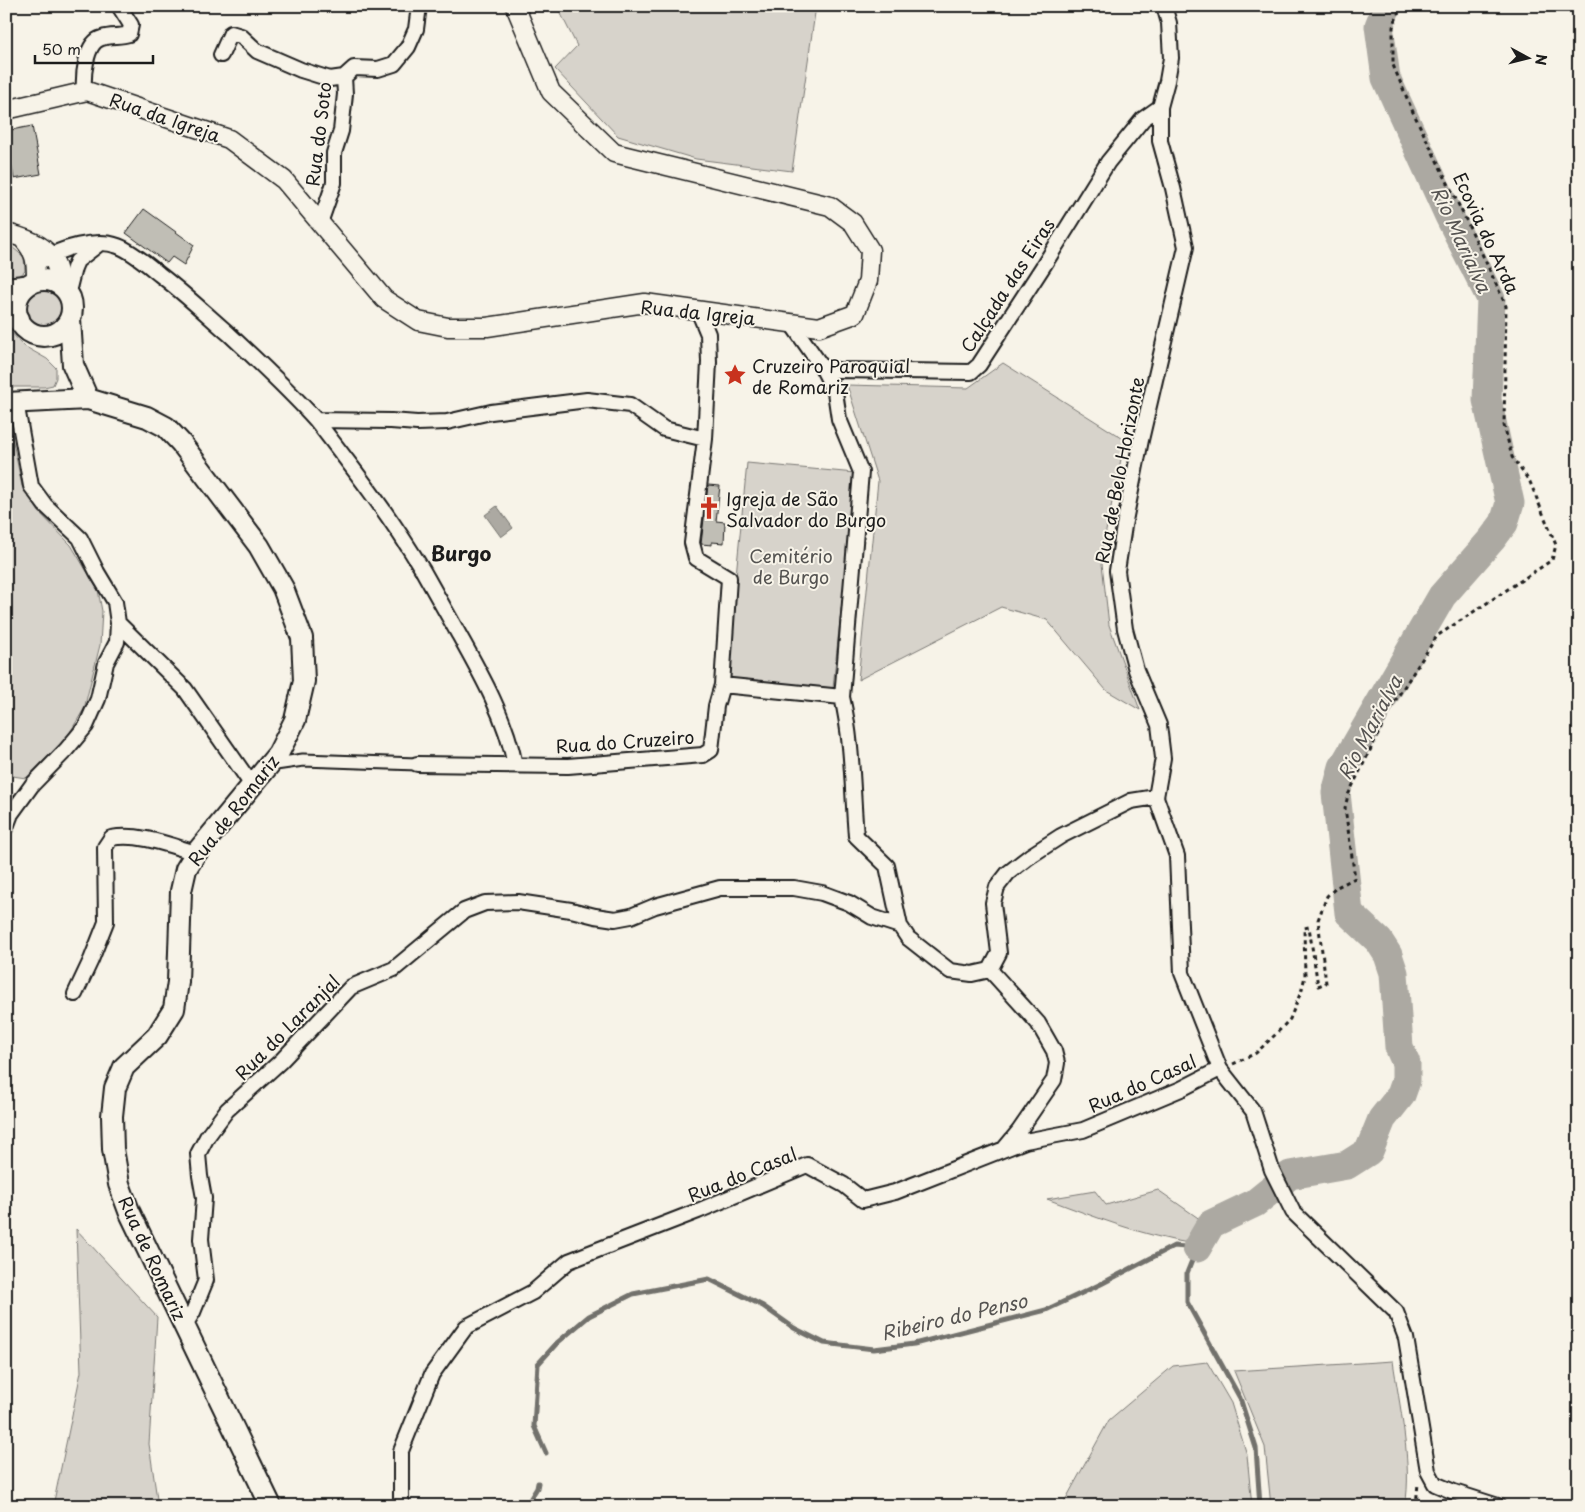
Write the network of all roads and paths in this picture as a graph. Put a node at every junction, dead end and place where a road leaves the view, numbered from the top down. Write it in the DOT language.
graph roads {
  1 [pos="119,6"];
  2 [pos="419,6"];
  3 [pos="515,6"];
  4 [pos="1164,6"];
  5 [pos="1401,6"];
  6 [pos="221,55"];
  7 [pos="344,77"];
  8 [pos="84,91"];
  9 [pos="1160,107"];
  10 [pos="6,110"];
  11 [pos="320,223"];
  12 [pos="14,235"];
  13 [pos="99,243"];
  14 [pos="51,254"];
  15 [pos="26,280"];
  16 [pos="63,287"];
  17 [pos="698,310"];
  18 [pos="12,314"];
  19 [pos="70,319"];
  20 [pos="791,323"];
  21 [pos="43,336"];
  22 [pos="73,365"];
  23 [pos="822,367"];
  24 [pos="88,399"];
  25 [pos="11,402"];
  26 [pos="316,420"];
  27 [pos="704,439"];
  28 [pos="118,623"];
  29 [pos="722,685"];
  30 [pos="842,697"];
  31 [pos="417,764"];
  32 [pos="268,765"];
  33 [pos="515,765"];
  34 [pos="252,785"];
  35 [pos="1156,797"];
  36 [pos="6,827"];
  37 [pos="196,853"];
  38 [pos="900,926"];
  39 [pos="990,970"];
  40 [pos="75,994"];
  41 [pos="1220,1069"];
  42 [pos="1004,1149"];
  43 [pos="185,1325"];
  44 [pos="1418,1480"];
  45 [pos="271,1506"];
  46 [pos="401,1506"];
  47 [pos="1416,1506"];
  48 [pos="1498,1506"];
  1 -- 8 [label="street"];
  2 -- 7 [label="street, Rua do Soto"];
  3 -- 20 [label="street, Rua da Igreja"];
  4 -- 9 [label="street, Rua de Belo Horizonte"];
  5 -- 41 [label="path, Ecovia do Arda"];
  6 -- 7 [label="street"];
  7 -- 11 [label="street, Rua do Soto"];
  8 -- 10 [label="street, Rua da Igreja"];
  8 -- 11 [label="street, Rua da Igreja"];
  9 -- 23 [label="street, Calçada das Eiras"];
  9 -- 35 [label="street, Rua de Belo Horizonte"];
  11 -- 17 [label="street, Rua da Igreja"];
  12 -- 14 [label="street"];
  12 -- 15 [label="street"];
  13 -- 14 [label="street"];
  13 -- 16 [label="street"];
  13 -- 26 [label="street"];
  14 -- 15 [label="street"];
  14 -- 16 [label="street"];
  15 -- 16 [label="main road"];
  15 -- 18 [label="main road"];
  16 -- 19 [label="main road"];
  17 -- 20 [label="street, Rua da Igreja"];
  17 -- 27 [label="street"];
  18 -- 21 [label="main road"];
  19 -- 21 [label="main road"];
  19 -- 22 [label="main road"];
  20 -- 23 [label="street"];
  21 -- 22 [label="main road"];
  22 -- 24 [label="main road"];
  23 -- 30 [label="street"];
  24 -- 25 [label="main road, Rua de Romariz"];
  24 -- 32 [label="main road, Rua de Romariz"];
  25 -- 28 [label="street"];
  26 -- 27 [label="street"];
  26 -- 33 [label="street"];
  27 -- 29 [label="street"];
  28 -- 34 [label="street"];
  28 -- 36 [label="street"];
  29 -- 30 [label="street"];
  29 -- 33 [label="street, Rua do Cruzeiro"];
  30 -- 38 [label="street"];
  31 -- 32 [label="street, Rua do Cruzeiro"];
  31 -- 33 [label="street, Rua do Cruzeiro"];
  32 -- 34 [label="main road, Rua de Romariz"];
  34 -- 37 [label="main road, Rua de Romariz"];
  35 -- 39 [label="street"];
  35 -- 41 [label="street, Rua de Belo Horizonte"];
  37 -- 40 [label="street"];
  37 -- 43 [label="main road, Rua de Romariz"];
  38 -- 39 [label="street"];
  38 -- 43 [label="street, Rua do Laranjal"];
  39 -- 42 [label="street"];
  41 -- 42 [label="street, Rua do Casal"];
  41 -- 48 [label="street, Rua de Belo Horizonte"];
  42 -- 46 [label="street, Rua do Casal"];
  43 -- 45 [label="main road, Rua de Romariz"];
  44 -- 47 [label="path"];
}
